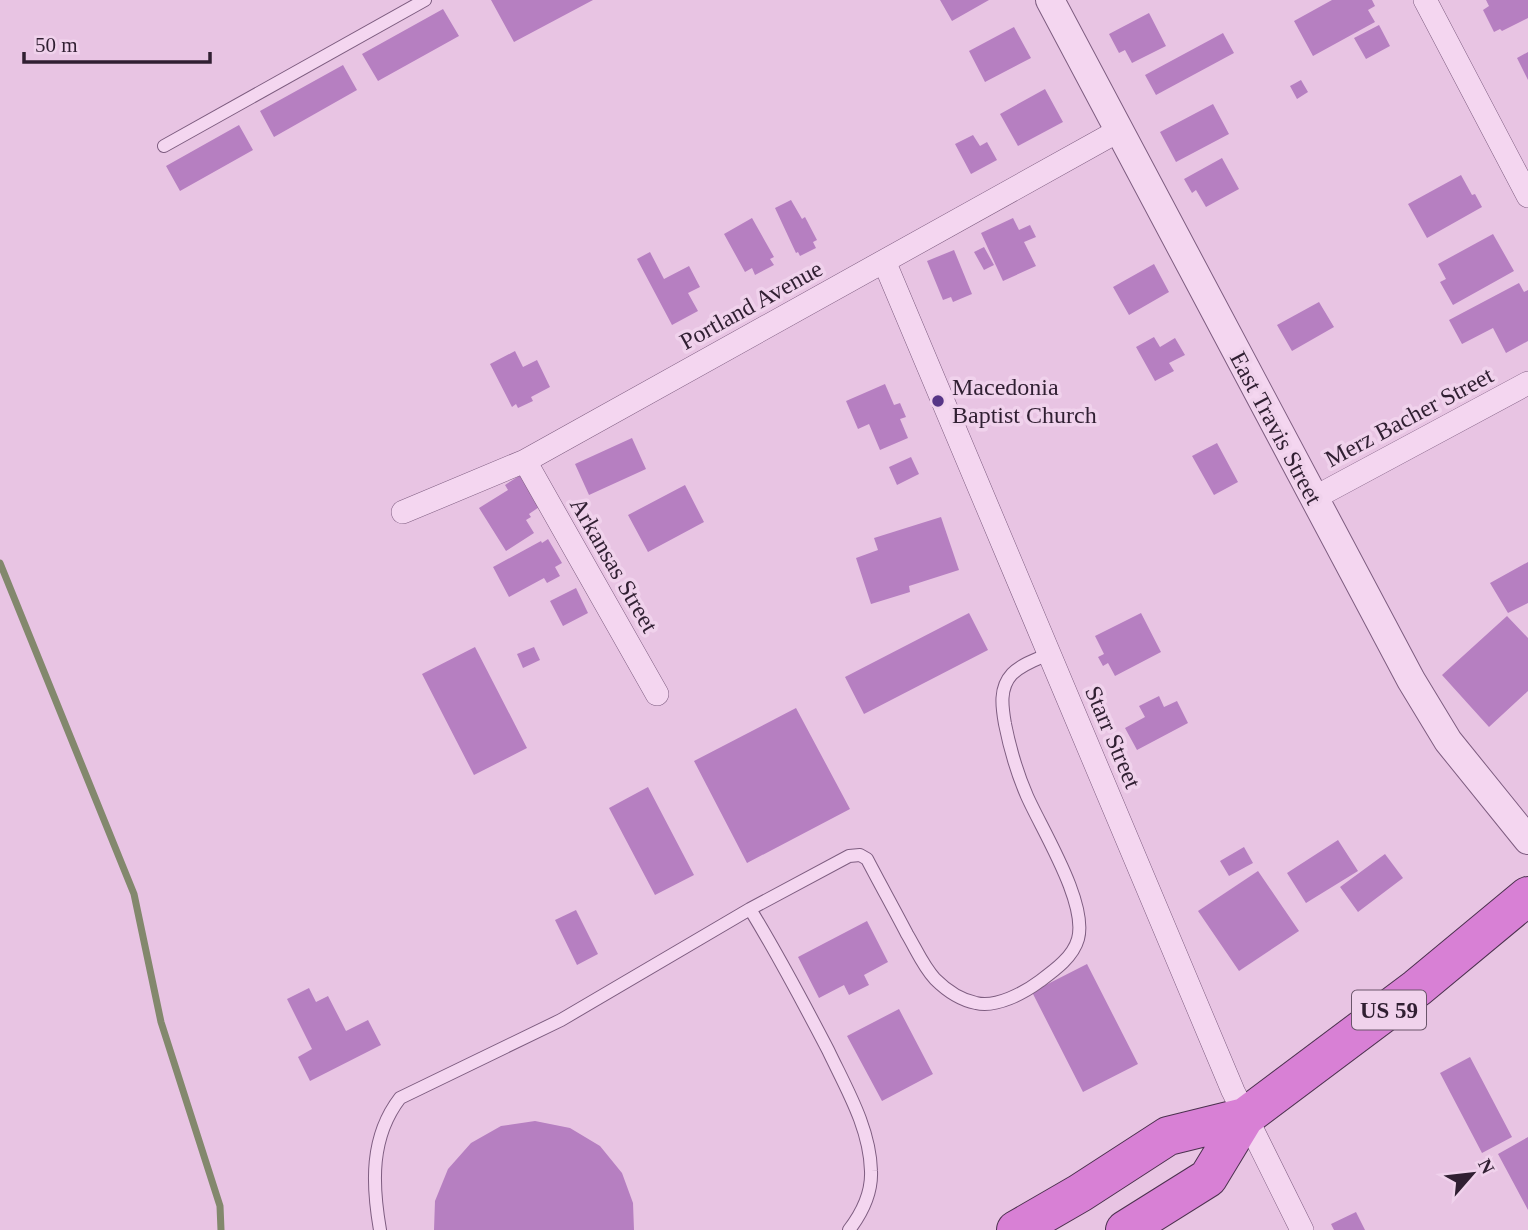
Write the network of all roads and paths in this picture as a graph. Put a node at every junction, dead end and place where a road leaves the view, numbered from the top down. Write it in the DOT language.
graph roads {
  1 [pos="425,0"];
  2 [pos="1050,0"];
  3 [pos="1425,0"];
  4 [pos="1118,131"];
  5 [pos="164,146"];
  6 [pos="1528,196"];
  7 [pos="884,261"];
  8 [pos="1528,383"];
  9 [pos="525,461"];
  10 [pos="1314,498"];
  11 [pos="403,512"];
  12 [pos="1049,654"];
  13 [pos="657,694"];
  14 [pos="1528,840"];
  15 [pos="1528,896"];
  16 [pos="750,909"];
  17 [pos="1245,1117"];
  18 [pos="380,1230"];
  19 [pos="849,1230"];
  20 [pos="1016,1230"];
  21 [pos="1125,1230"];
  22 [pos="1302,1230"];
  1 -- 5 [label="lane"];
  2 -- 4 [label="street, East Travis Street"];
  3 -- 6 [label="street"];
  4 -- 7 [label="street, Portland Avenue"];
  4 -- 10 [label="street, East Travis Street"];
  7 -- 9 [label="street, Portland Avenue"];
  7 -- 12 [label="street, Starr Street"];
  8 -- 10 [label="street, Merz Bacher Street"];
  9 -- 11 [label="street, Portland Avenue"];
  9 -- 13 [label="street, Arkansas Street"];
  10 -- 14 [label="street, East Travis Street"];
  12 -- 16 [label="lane"];
  12 -- 17 [label="street, Starr Street"];
  15 -- 17 [label="highway, US 59"];
  16 -- 18 [label="lane"];
  16 -- 19 [label="lane"];
  17 -- 20 [label="highway, US 59"];
  17 -- 21 [label="highway, US 59"];
  17 -- 22 [label="street, Starr Street"];
}
